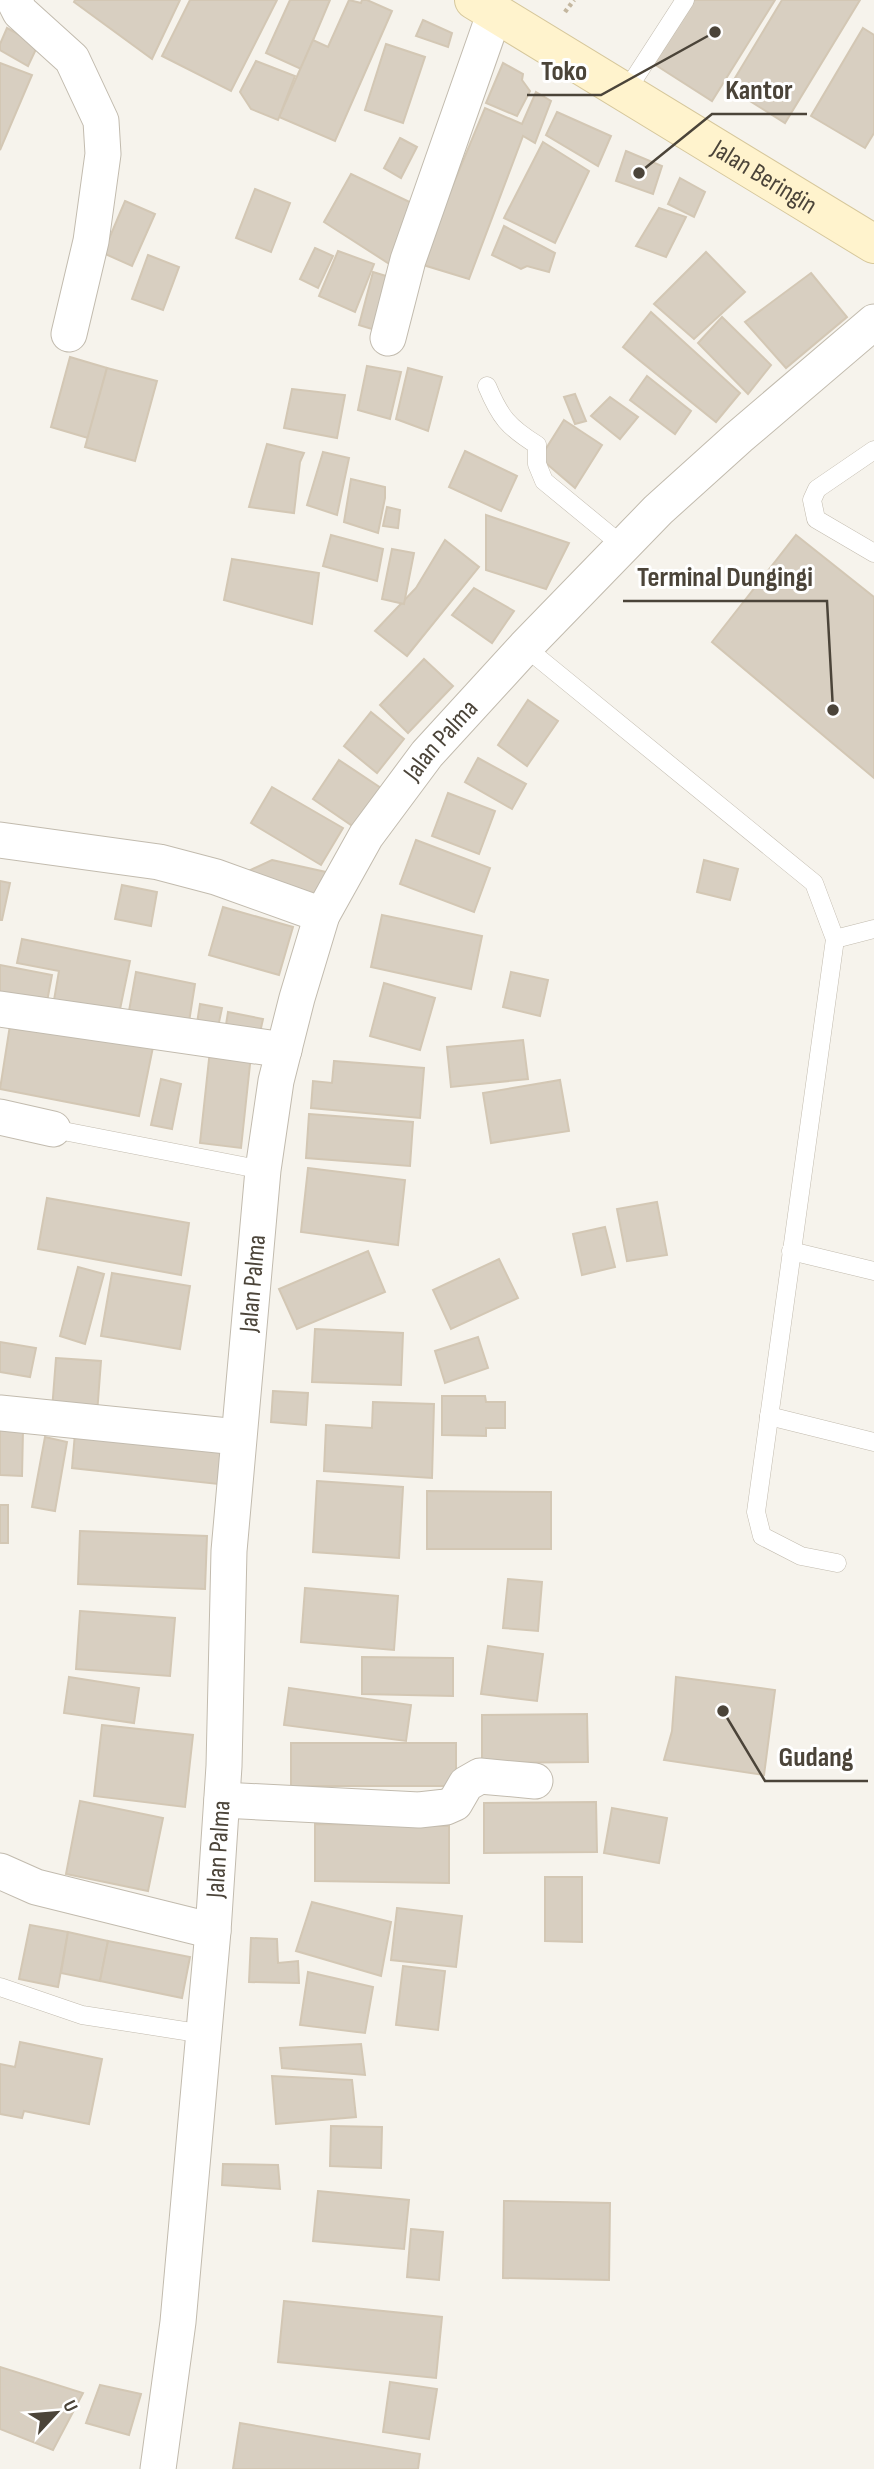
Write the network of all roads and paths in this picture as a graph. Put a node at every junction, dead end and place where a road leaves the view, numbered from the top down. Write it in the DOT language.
graph roads {
  1 [pos="14,0"];
  2 [pos="685,0"];
  3 [pos="485,6"];
  4 [pos="625,93"];
  5 [pos="874,244"];
  6 [pos="874,322"];
  7 [pos="69,334"];
  8 [pos="388,338"];
  9 [pos="487,386"];
  10 [pos="874,450"];
  11 [pos="623,546"];
  12 [pos="874,553"];
  13 [pos="525,647"];
  14 [pos="0,840"];
  15 [pos="322,915"];
  16 [pos="874,929"];
  17 [pos="835,939"];
  18 [pos="0,1009"];
  19 [pos="284,1050"];
  20 [pos="0,1117"];
  21 [pos="53,1129"];
  22 [pos="263,1170"];
  23 [pos="791,1251"];
  24 [pos="874,1272"];
  25 [pos="0,1413"];
  26 [pos="769,1416"];
  27 [pos="238,1437"];
  28 [pos="874,1442"];
  29 [pos="837,1563"];
  30 [pos="536,1781"];
  31 [pos="222,1800"];
  32 [pos="0,1871"];
  33 [pos="213,1931"];
  34 [pos="0,1987"];
  35 [pos="204,2034"];
  36 [pos="158,2469"];
  1 -- 7 [label="street"];
  2 -- 4 [label="lane"];
  3 -- 4 [label="street, Jalan Beringin"];
  3 -- 8 [label="street"];
  4 -- 5 [label="street, Jalan Beringin"];
  6 -- 11 [label="street, Jalan Palma"];
  9 -- 11 [label="lane"];
  10 -- 12 [label="lane"];
  11 -- 13 [label="street, Jalan Palma"];
  13 -- 15 [label="street, Jalan Palma"];
  13 -- 17 [label="lane"];
  14 -- 15 [label="street"];
  15 -- 19 [label="street, Jalan Palma"];
  16 -- 17 [label="lane"];
  17 -- 23 [label="lane"];
  18 -- 19 [label="street"];
  19 -- 22 [label="street, Jalan Palma"];
  20 -- 21 [label="street"];
  21 -- 22 [label="lane"];
  22 -- 27 [label="street, Jalan Palma"];
  23 -- 24 [label="lane"];
  23 -- 26 [label="lane"];
  25 -- 27 [label="street"];
  26 -- 28 [label="lane"];
  26 -- 29 [label="lane"];
  27 -- 31 [label="street, Jalan Palma"];
  30 -- 31 [label="street"];
  31 -- 33 [label="street, Jalan Palma"];
  32 -- 33 [label="street"];
  33 -- 35 [label="street, Jalan Palma"];
  34 -- 35 [label="lane"];
  35 -- 36 [label="street, Jalan Palma"];
}
